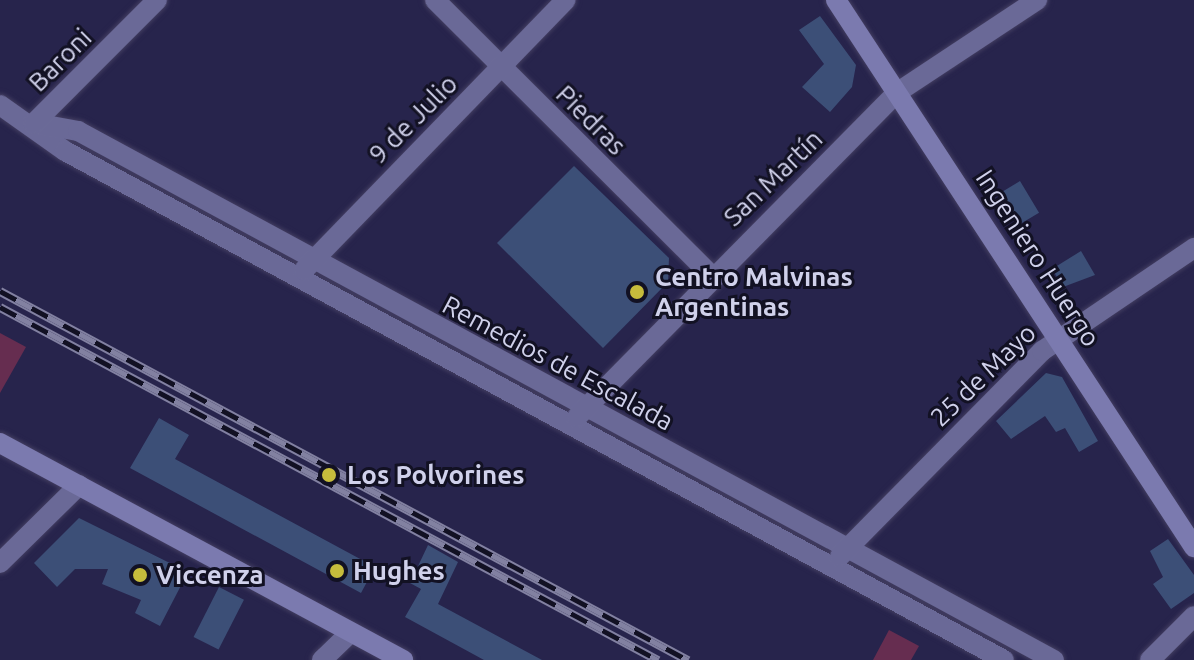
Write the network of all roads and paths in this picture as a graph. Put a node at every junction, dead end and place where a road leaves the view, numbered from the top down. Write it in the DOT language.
graph roads {
  1 [pos="157,0"];
  2 [pos="435,0"];
  3 [pos="566,0"];
  4 [pos="836,0"];
  5 [pos="1037,0"];
  6 [pos="501,67"];
  7 [pos="898,92"];
  8 [pos="0,105"];
  9 [pos="34,123"];
  10 [pos="1194,248"];
  11 [pos="305,268"];
  12 [pos="711,275"];
  13 [pos="1060,338"];
  14 [pos="578,415"];
  15 [pos="0,443"];
  16 [pos="79,485"];
  17 [pos="844,546"];
  18 [pos="1194,547"];
  19 [pos="0,563"];
  20 [pos="835,568"];
  21 [pos="1194,616"];
  22 [pos="351,632"];
  23 [pos="322,660"];
  24 [pos="403,660"];
  25 [pos="1004,660"];
  26 [pos="1054,660"];
  27 [pos="1150,660"];
  1 -- 9 [label="street, Baroni"];
  2 -- 6 [label="street, Piedras"];
  3 -- 6 [label="street, 9 de Julio"];
  4 -- 7 [label="street, Ingeniero Huergo"];
  5 -- 7 [label="street, San Martín"];
  6 -- 11 [label="street, 9 de Julio"];
  6 -- 12 [label="street, Piedras"];
  7 -- 12 [label="street, San Martín"];
  7 -- 13 [label="street, Ingeniero Huergo"];
  8 -- 9 [label="street, Remedios de Escalada"];
  9 -- 11 [label="street, Remedios de Escalada"];
  10 -- 13 [label="street, 25 de Mayo"];
  11 -- 14 [label="street, Remedios de Escalada"];
  12 -- 14 [label="street, San Martín"];
  13 -- 17 [label="street, 25 de Mayo"];
  13 -- 18 [label="street, Ingeniero Huergo"];
  14 -- 17 [label="street, Remedios de Escalada"];
  14 -- 20 [label="street, Remedios de Escalada"];
  15 -- 16 [label="street"];
  16 -- 19 [label="street"];
  16 -- 22 [label="street"];
  17 -- 20 [label="street, 25 de Mayo"];
  17 -- 26 [label="street, Remedios de Escalada"];
  20 -- 25 [label="street, Remedios de Escalada"];
  21 -- 27 [label="street"];
  22 -- 23 [label="street"];
  22 -- 24 [label="street"];
}
